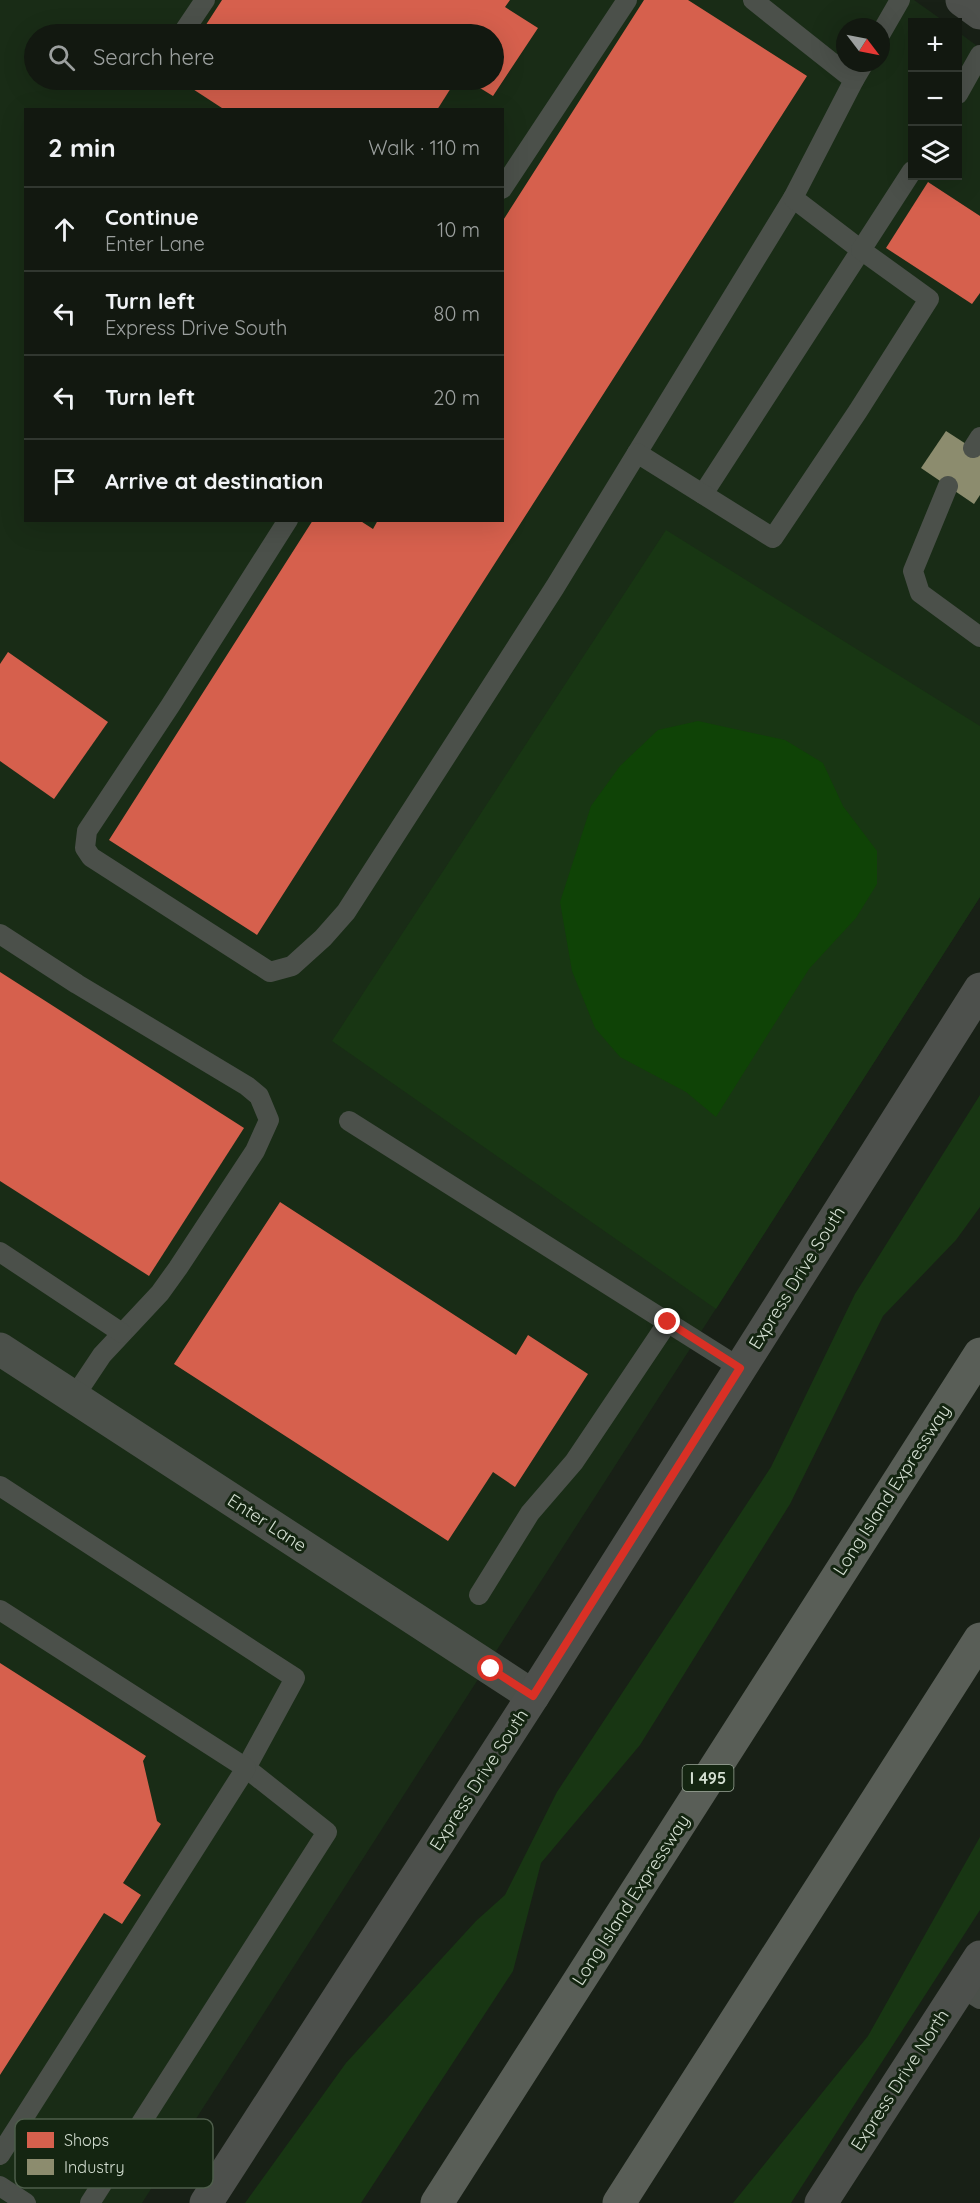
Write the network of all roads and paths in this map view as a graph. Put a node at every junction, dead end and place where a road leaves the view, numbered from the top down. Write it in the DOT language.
graph roads {
  1 [pos="205,0"];
  2 [pos="627,0"];
  3 [pos="753,0"];
  4 [pos="900,0"];
  5 [pos="962,0"];
  6 [pos="980,13"];
  7 [pos="890,18"];
  8 [pos="189,24"];
  9 [pos="980,55"];
  10 [pos="836,56"];
  11 [pos="858,72"];
  12 [pos="962,86"];
  13 [pos="908,177"];
  14 [pos="504,186"];
  15 [pos="793,198"];
  16 [pos="861,250"];
  17 [pos="637,453"];
  18 [pos="948,486"];
  19 [pos="703,494"];
  20 [pos="287,522"];
  21 [pos="980,637"];
  22 [pos="0,934"];
  23 [pos="980,989"];
  24 [pos="349,1120"];
  25 [pos="0,1252"];
  26 [pos="668,1322"];
  27 [pos="122,1333"];
  28 [pos="0,1349"];
  29 [pos="980,1354"];
  30 [pos="740,1368"];
  31 [pos="74,1397"];
  32 [pos="0,1486"];
  33 [pos="478,1595"];
  34 [pos="0,1610"];
  35 [pos="980,1639"];
  36 [pos="533,1696"];
  37 [pos="246,1768"];
  38 [pos="980,1957"];
  39 [pos="970,1993"];
  40 [pos="23,2119"];
  41 [pos="144,2119"];
  42 [pos="15,2131"];
  43 [pos="0,2155"];
  44 [pos="0,2186"];
  45 [pos="100,2188"];
  46 [pos="26,2203"];
  47 [pos="90,2203"];
  48 [pos="206,2203"];
  49 [pos="437,2203"];
  50 [pos="619,2203"];
  51 [pos="821,2203"];
  1 -- 8 [label="lane"];
  2 -- 14 [label="lane"];
  3 -- 10 [label="lane"];
  4 -- 7 [label="lane"];
  5 -- 6 [label="main road"];
  9 -- 12 [label="lane"];
  11 -- 15 [label="lane"];
  13 -- 16 [label="lane"];
  15 -- 16 [label="lane"];
  15 -- 17 [label="lane"];
  16 -- 19 [label="lane"];
  16 -- 19 [label="lane"];
  17 -- 19 [label="lane"];
  17 -- 20 [label="lane"];
  18 -- 21 [label="lane"];
  22 -- 27 [label="lane"];
  23 -- 30 [label="main road, Express Drive South"];
  24 -- 26 [label="lane"];
  25 -- 27 [label="lane"];
  26 -- 30 [label="lane"];
  26 -- 33 [label="lane"];
  27 -- 31 [label="lane"];
  28 -- 31 [label="street, Enter Lane"];
  29 -- 49 [label="highway, Long Island Expressway / I 495"];
  30 -- 36 [label="main road, Express Drive South"];
  31 -- 36 [label="street, Enter Lane"];
  32 -- 37 [label="lane"];
  34 -- 37 [label="lane"];
  35 -- 50 [label="highway"];
  36 -- 48 [label="main road, Express Drive South"];
  37 -- 40 [label="lane"];
  37 -- 41 [label="lane"];
  38 -- 39 [label="main road, Express Drive North"];
  39 -- 51 [label="main road, Express Drive North"];
  42 -- 43 [label="lane"];
  44 -- 46 [label="lane"];
  45 -- 47 [label="lane"];
}
